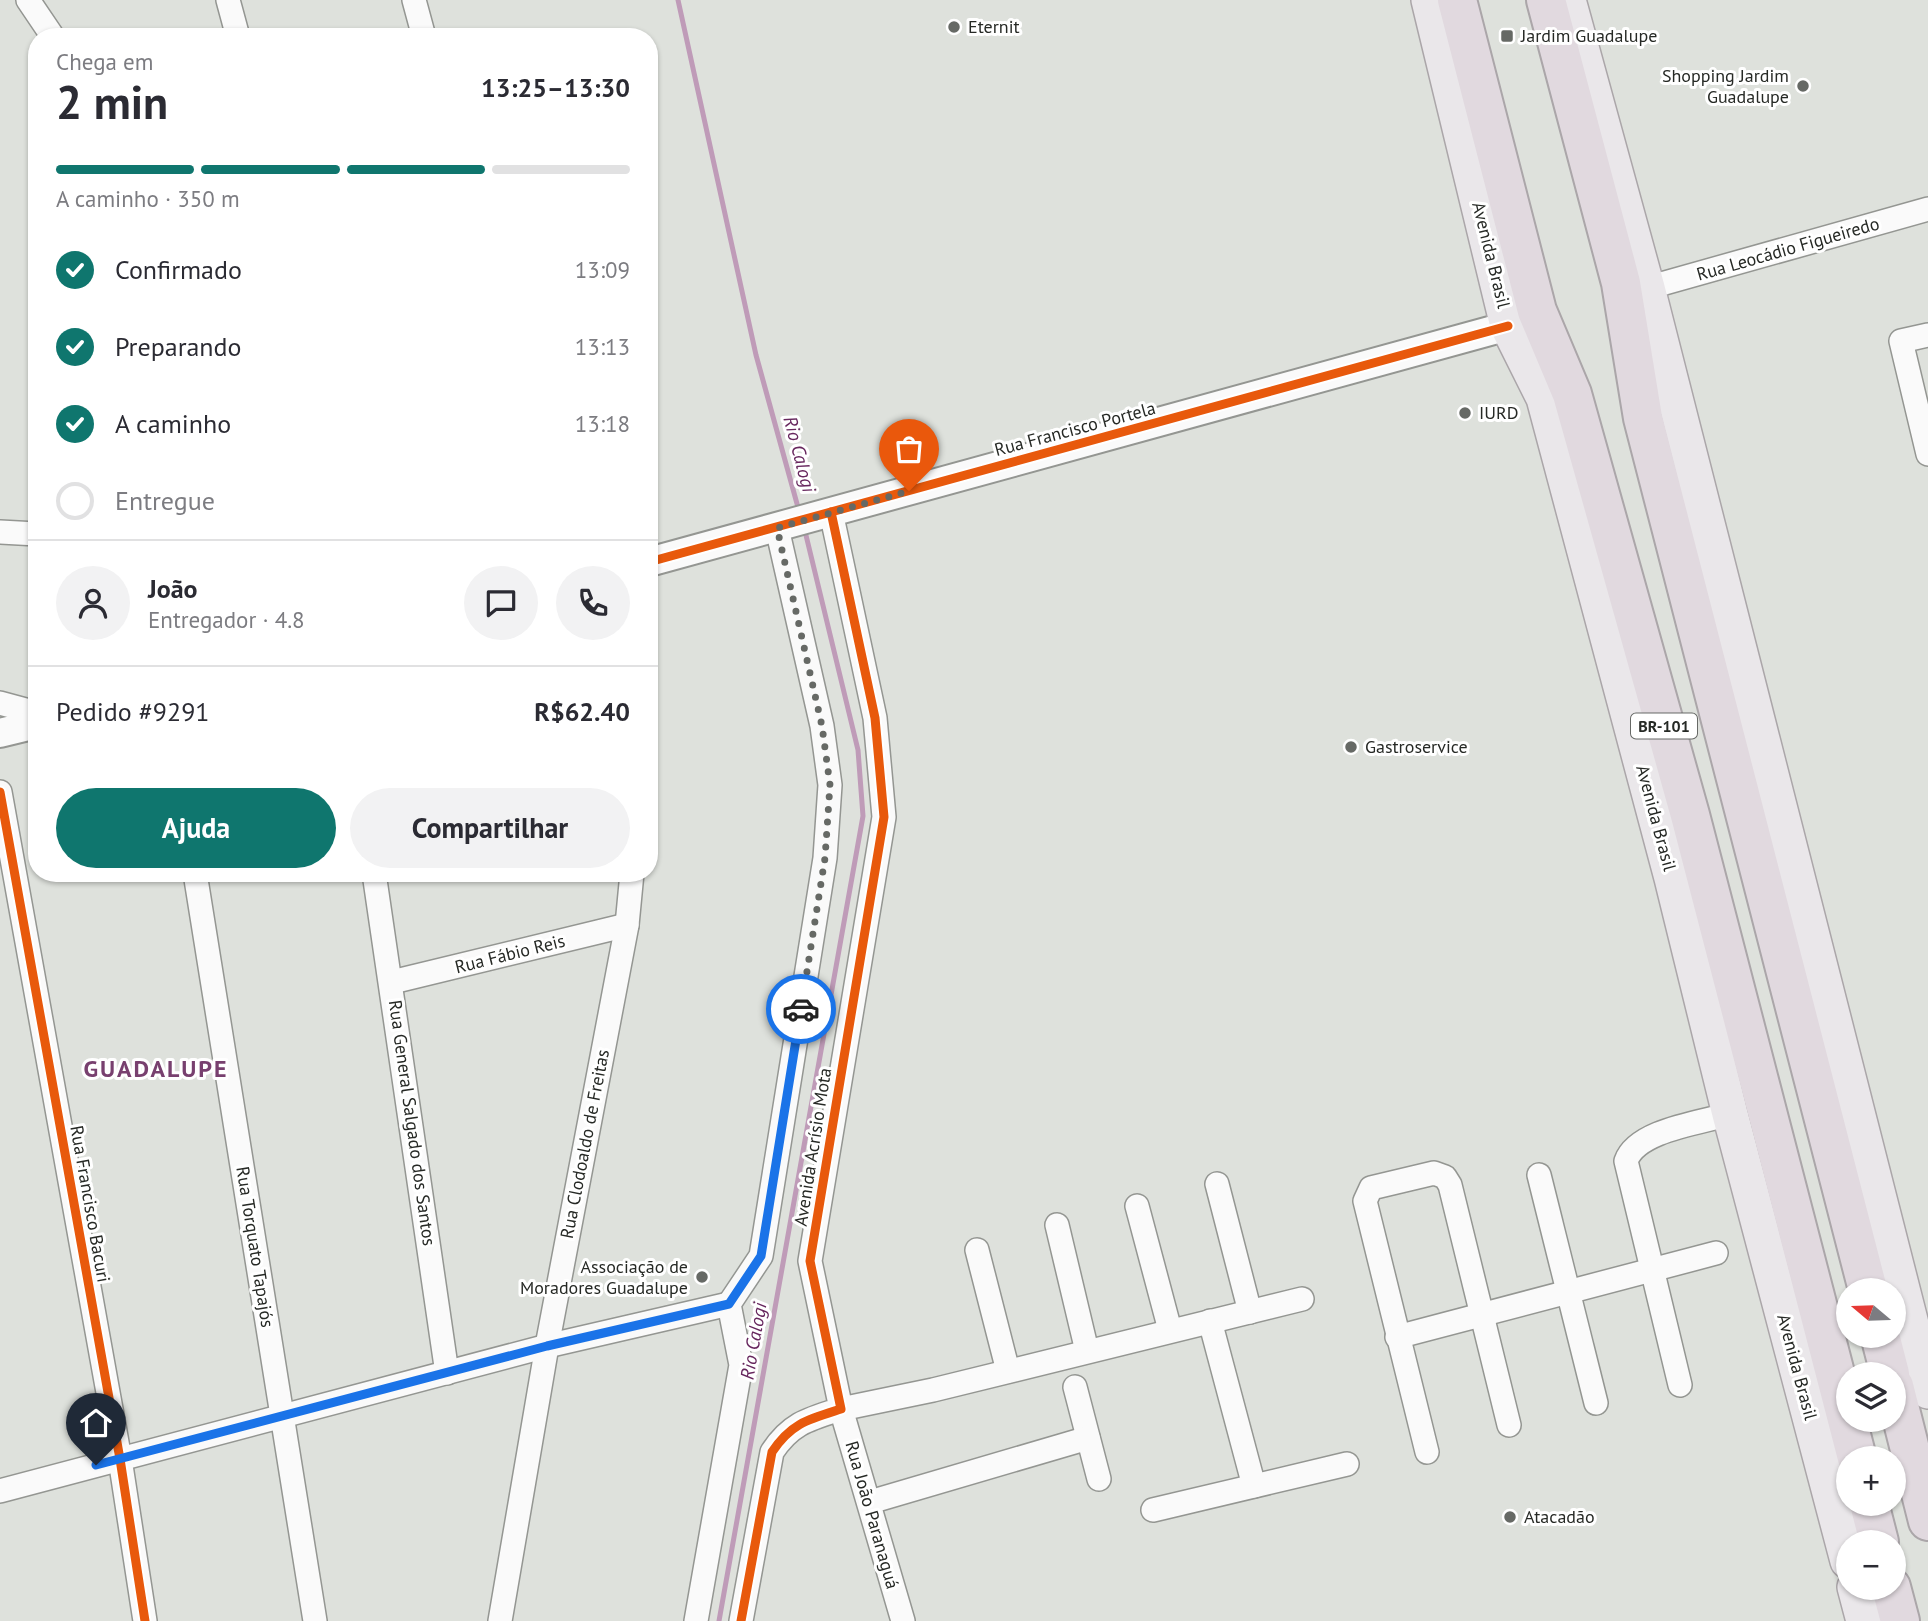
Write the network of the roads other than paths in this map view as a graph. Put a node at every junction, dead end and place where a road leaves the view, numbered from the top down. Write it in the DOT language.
graph roads {
  1 [pos="28,0"];
  2 [pos="228,0"];
  3 [pos="414,0"];
  4 [pos="1429,0"];
  5 [pos="1457,0"];
  6 [pos="1546,0"];
  7 [pos="1568,0"];
  8 [pos="47,28"];
  9 [pos="236,28"];
  10 [pos="422,28"];
  11 [pos="1928,209"];
  12 [pos="1647,288"];
  13 [pos="1508,326"];
  14 [pos="1928,335"];
  15 [pos="1928,454"];
  16 [pos="827,514"];
  17 [pos="781,527"];
  18 [pos="0,532"];
  19 [pos="28,534"];
  20 [pos="658,560"];
  21 [pos="0,703"];
  22 [pos="28,711"];
  23 [pos="28,726"];
  24 [pos="0,733"];
  25 [pos="0,792"];
  26 [pos="196,882"];
  27 [pos="375,882"];
  28 [pos="631,882"];
  29 [pos="627,925"];
  30 [pos="392,982"];
  31 [pos="1730,1114"];
  32 [pos="1539,1175"];
  33 [pos="1217,1184"];
  34 [pos="1137,1206"];
  35 [pos="1057,1226"];
  36 [pos="977,1250"];
  37 [pos="1716,1254"];
  38 [pos="1651,1272"];
  39 [pos="1865,1278"];
  40 [pos="1569,1293"];
  41 [pos="1302,1299"];
  42 [pos="729,1304"];
  43 [pos="1250,1312"];
  44 [pos="1483,1315"];
  45 [pos="1210,1321"];
  46 [pos="1170,1330"];
  47 [pos="1397,1337"];
  48 [pos="547,1346"];
  49 [pos="1087,1351"];
  50 [pos="1008,1371"];
  51 [pos="447,1373"];
  52 [pos="1680,1385"];
  53 [pos="1075,1387"];
  54 [pos="1928,1391"];
  55 [pos="1596,1403"];
  56 [pos="841,1409"];
  57 [pos="283,1415"];
  58 [pos="1509,1425"];
  59 [pos="1906,1432"];
  60 [pos="1088,1437"];
  61 [pos="1854,1446"];
  62 [pos="1427,1452"];
  63 [pos="120,1459"];
  64 [pos="1347,1464"];
  65 [pos="1099,1479"];
  66 [pos="1254,1486"];
  67 [pos="0,1491"];
  68 [pos="870,1502"];
  69 [pos="1153,1510"];
  70 [pos="1928,1521"];
  71 [pos="1840,1530"];
  72 [pos="1858,1600"];
  73 [pos="1894,1600"];
  74 [pos="145,1621"];
  75 [pos="315,1621"];
  76 [pos="500,1621"];
  77 [pos="696,1621"];
  78 [pos="741,1621"];
  79 [pos="903,1621"];
  80 [pos="1864,1621"];
  81 [pos="1900,1621"];
  1 -- 8 [label="street"];
  2 -- 9 [label="street"];
  3 -- 10 [label="street"];
  4 -- 13 [label="main road, Avenida Brasil"];
  5 -- 61 [label="highway, Avenida Brasil / BR-101"];
  6 -- 39 [label="highway, BR-101"];
  7 -- 12 [label="main road"];
  11 -- 12 [label="street, Rua Leocádio Figueiredo"];
  12 -- 54 [label="main road"];
  13 -- 16 [label="street, Rua Francisco Portela"];
  13 -- 31 [label="main road, Avenida Brasil"];
  14 -- 15 [label="street"];
  16 -- 17 [label="street, Rua Francisco Portela"];
  16 -- 56 [label="street, Avenida Acrísio Mota"];
  17 -- 20 [label="street, Rua Francisco Portela"];
  17 -- 42 [label="street, Avenida Acrísio Mota"];
  18 -- 19 [label="street"];
  21 -- 22 [label="street"];
  23 -- 24 [label="street"];
  25 -- 63 [label="street, Rua Francisco Bacuri"];
  26 -- 57 [label="street, Rua Torquato Tapajós"];
  27 -- 30 [label="street, Rua General Salgado dos Santos"];
  28 -- 29 [label="street, Rua Clodoaldo de Freitas"];
  29 -- 30 [label="street, Rua Fábio Reis"];
  29 -- 48 [label="street, Rua Clodoaldo de Freitas"];
  30 -- 51 [label="street, Rua General Salgado dos Santos"];
  31 -- 38 [label="street"];
  31 -- 71 [label="main road, Avenida Brasil"];
  32 -- 40 [label="street"];
  33 -- 43 [label="street"];
  34 -- 46 [label="street"];
  35 -- 49 [label="street"];
  36 -- 50 [label="street"];
  37 -- 38 [label="street"];
  38 -- 40 [label="street"];
  38 -- 52 [label="street"];
  40 -- 44 [label="street"];
  40 -- 55 [label="street"];
  41 -- 43 [label="street"];
  42 -- 48 [label="street"];
  42 -- 77 [label="street"];
  43 -- 45 [label="street"];
  44 -- 47 [label="street"];
  44 -- 47 [label="street"];
  44 -- 58 [label="street"];
  45 -- 46 [label="street"];
  45 -- 66 [label="street"];
  46 -- 49 [label="street"];
  47 -- 62 [label="street"];
  48 -- 51 [label="street"];
  48 -- 76 [label="street, Rua Clodoaldo de Freitas"];
  49 -- 50 [label="street"];
  50 -- 56 [label="street"];
  51 -- 57 [label="street"];
  53 -- 60 [label="street"];
  56 -- 68 [label="street, Rua João Paranaguá"];
  56 -- 78 [label="street"];
  57 -- 63 [label="street"];
  57 -- 75 [label="street, Rua Torquato Tapajós"];
  59 -- 70 [label="highway"];
  60 -- 65 [label="street"];
  60 -- 68 [label="street"];
  63 -- 67 [label="street"];
  63 -- 74 [label="street, Rua Francisco Bacuri"];
  64 -- 66 [label="street"];
  66 -- 69 [label="street"];
  68 -- 79 [label="street, Rua João Paranaguá"];
  72 -- 80 [label="main road"];
  73 -- 81 [label="highway"];
}
